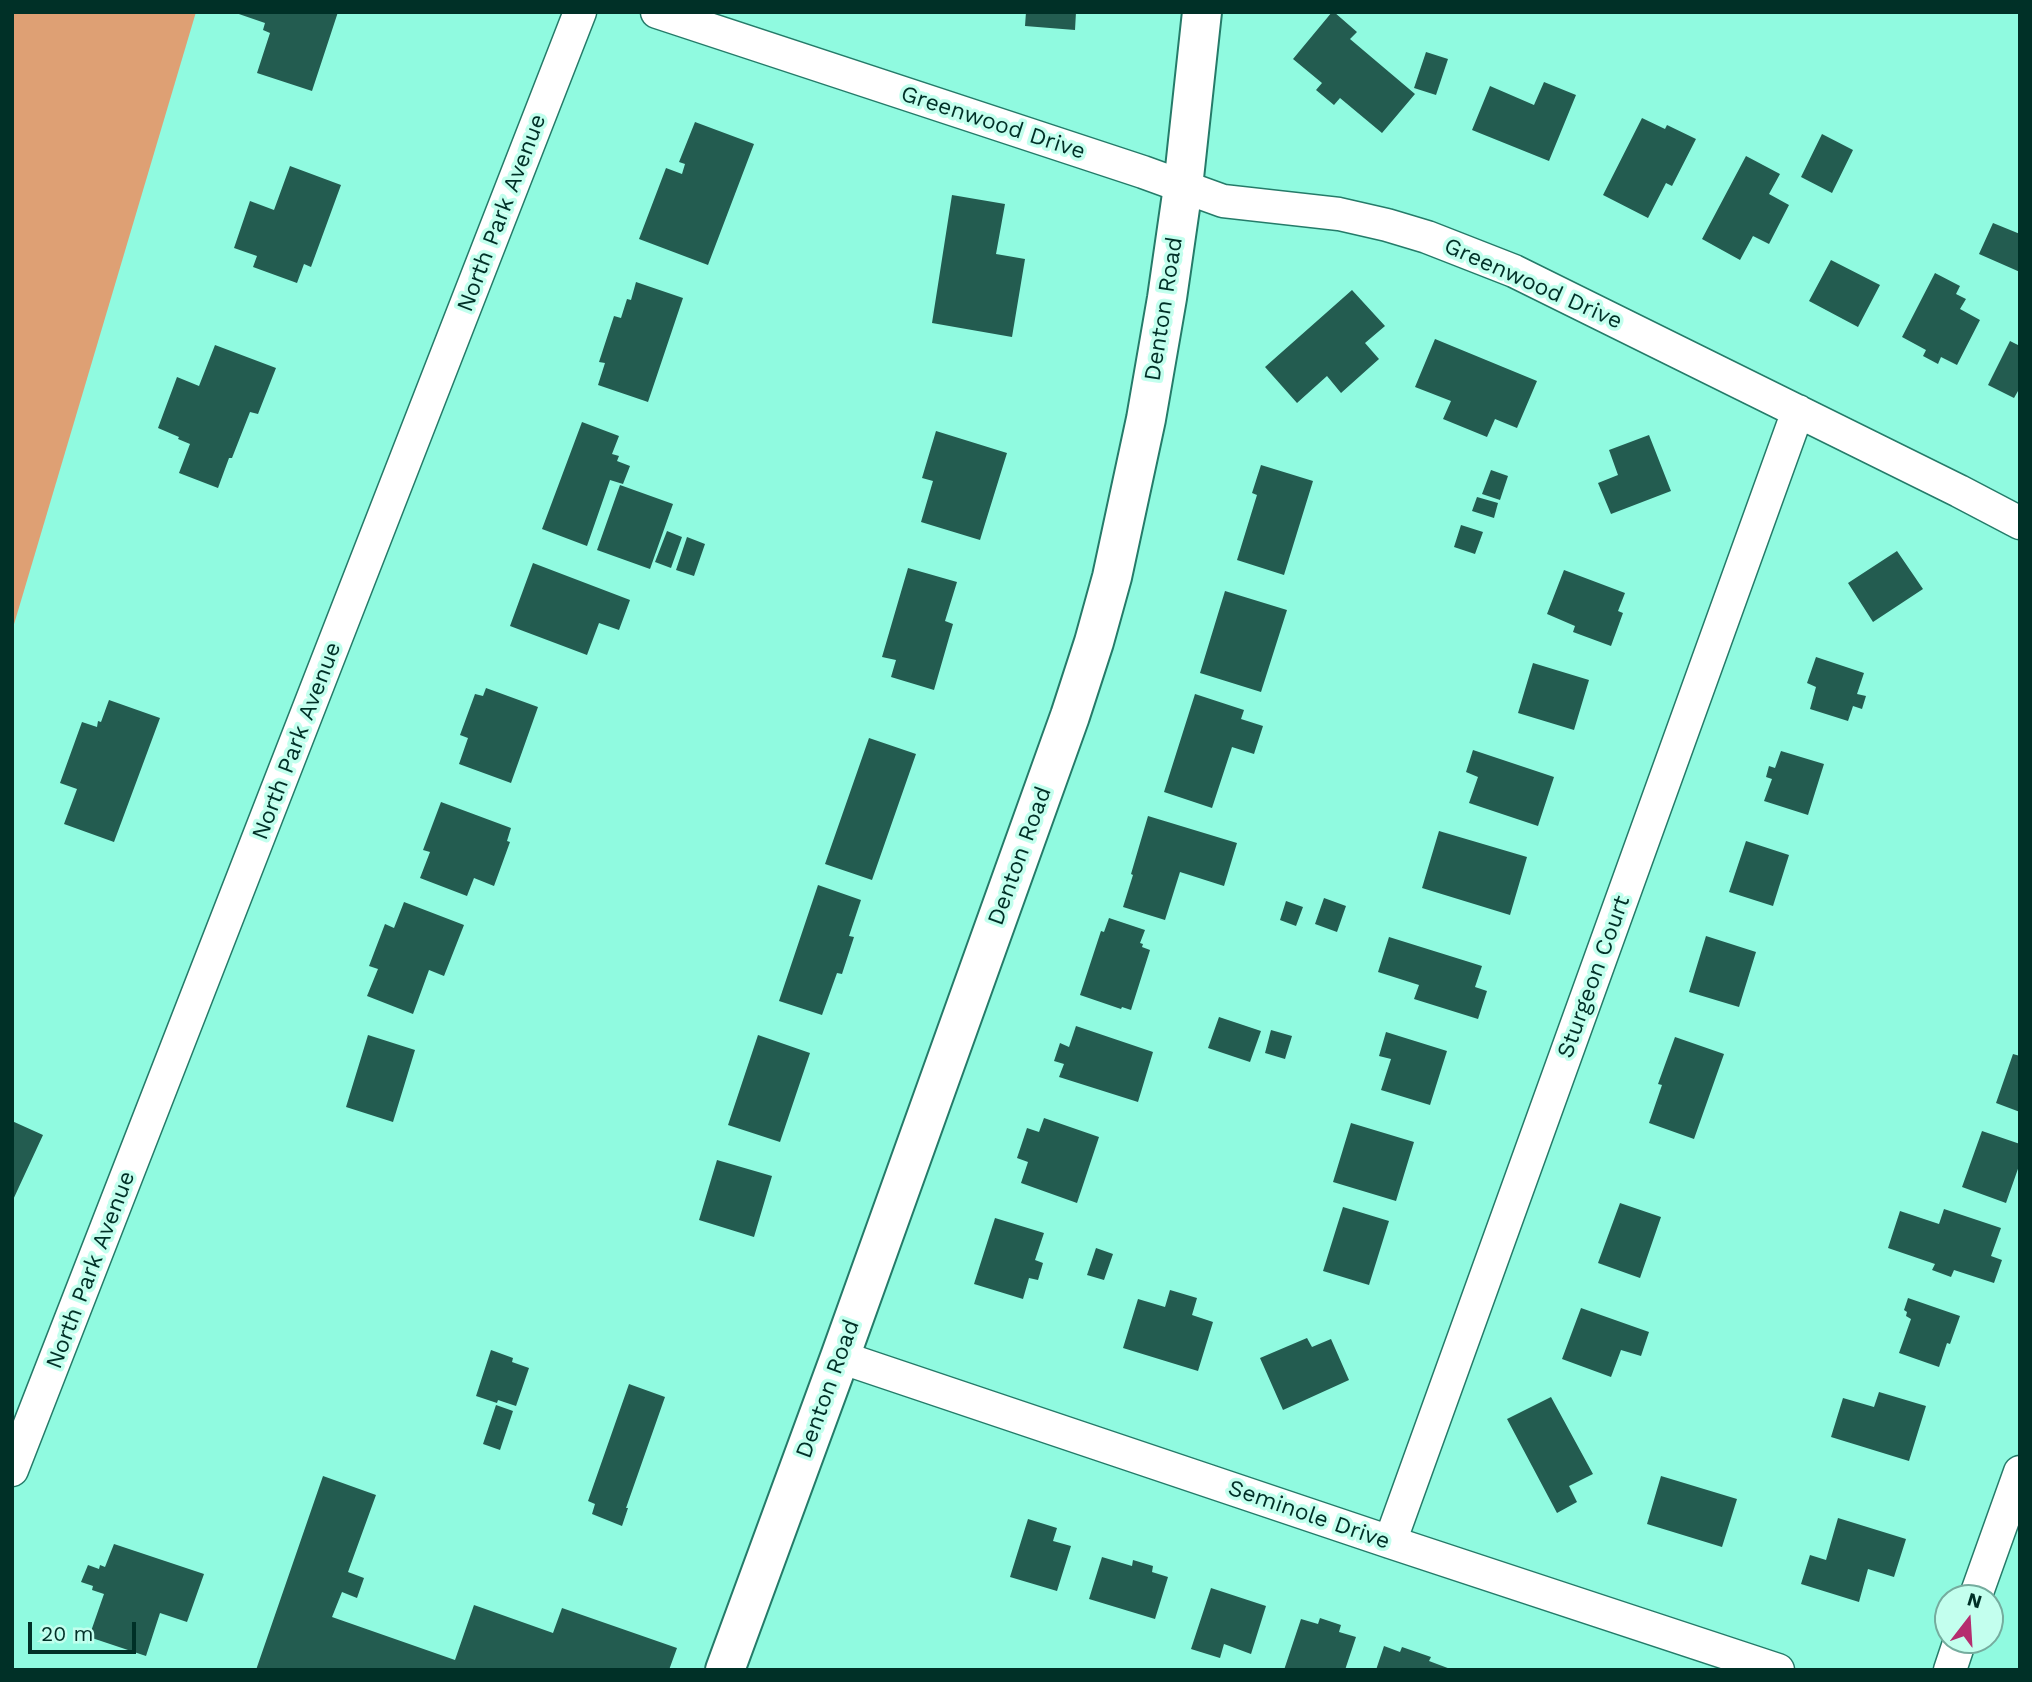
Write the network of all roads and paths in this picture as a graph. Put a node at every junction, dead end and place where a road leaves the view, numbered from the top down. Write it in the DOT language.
graph roads {
  1 [pos="580,12"];
  2 [pos="657,12"];
  3 [pos="1202,12"];
  4 [pos="1183,187"];
  5 [pos="1798,411"];
  6 [pos="2020,523"];
  7 [pos="840,1357"];
  8 [pos="12,1470"];
  9 [pos="2020,1472"];
  10 [pos="1390,1542"];
  11 [pos="1980,1584"];
  12 [pos="725,1670"];
  13 [pos="1778,1670"];
  1 -- 8 [label="street, North Park Avenue"];
  2 -- 4 [label="street, Greenwood Drive"];
  3 -- 4 [label="street, Denton Road"];
  4 -- 5 [label="street, Greenwood Drive"];
  4 -- 7 [label="street, Denton Road"];
  5 -- 6 [label="street, Greenwood Drive"];
  5 -- 10 [label="street, Sturgeon Court"];
  7 -- 10 [label="street, Seminole Drive"];
  7 -- 12 [label="street, Denton Road"];
  9 -- 11 [label="street"];
  10 -- 13 [label="street, Seminole Drive"];
}
